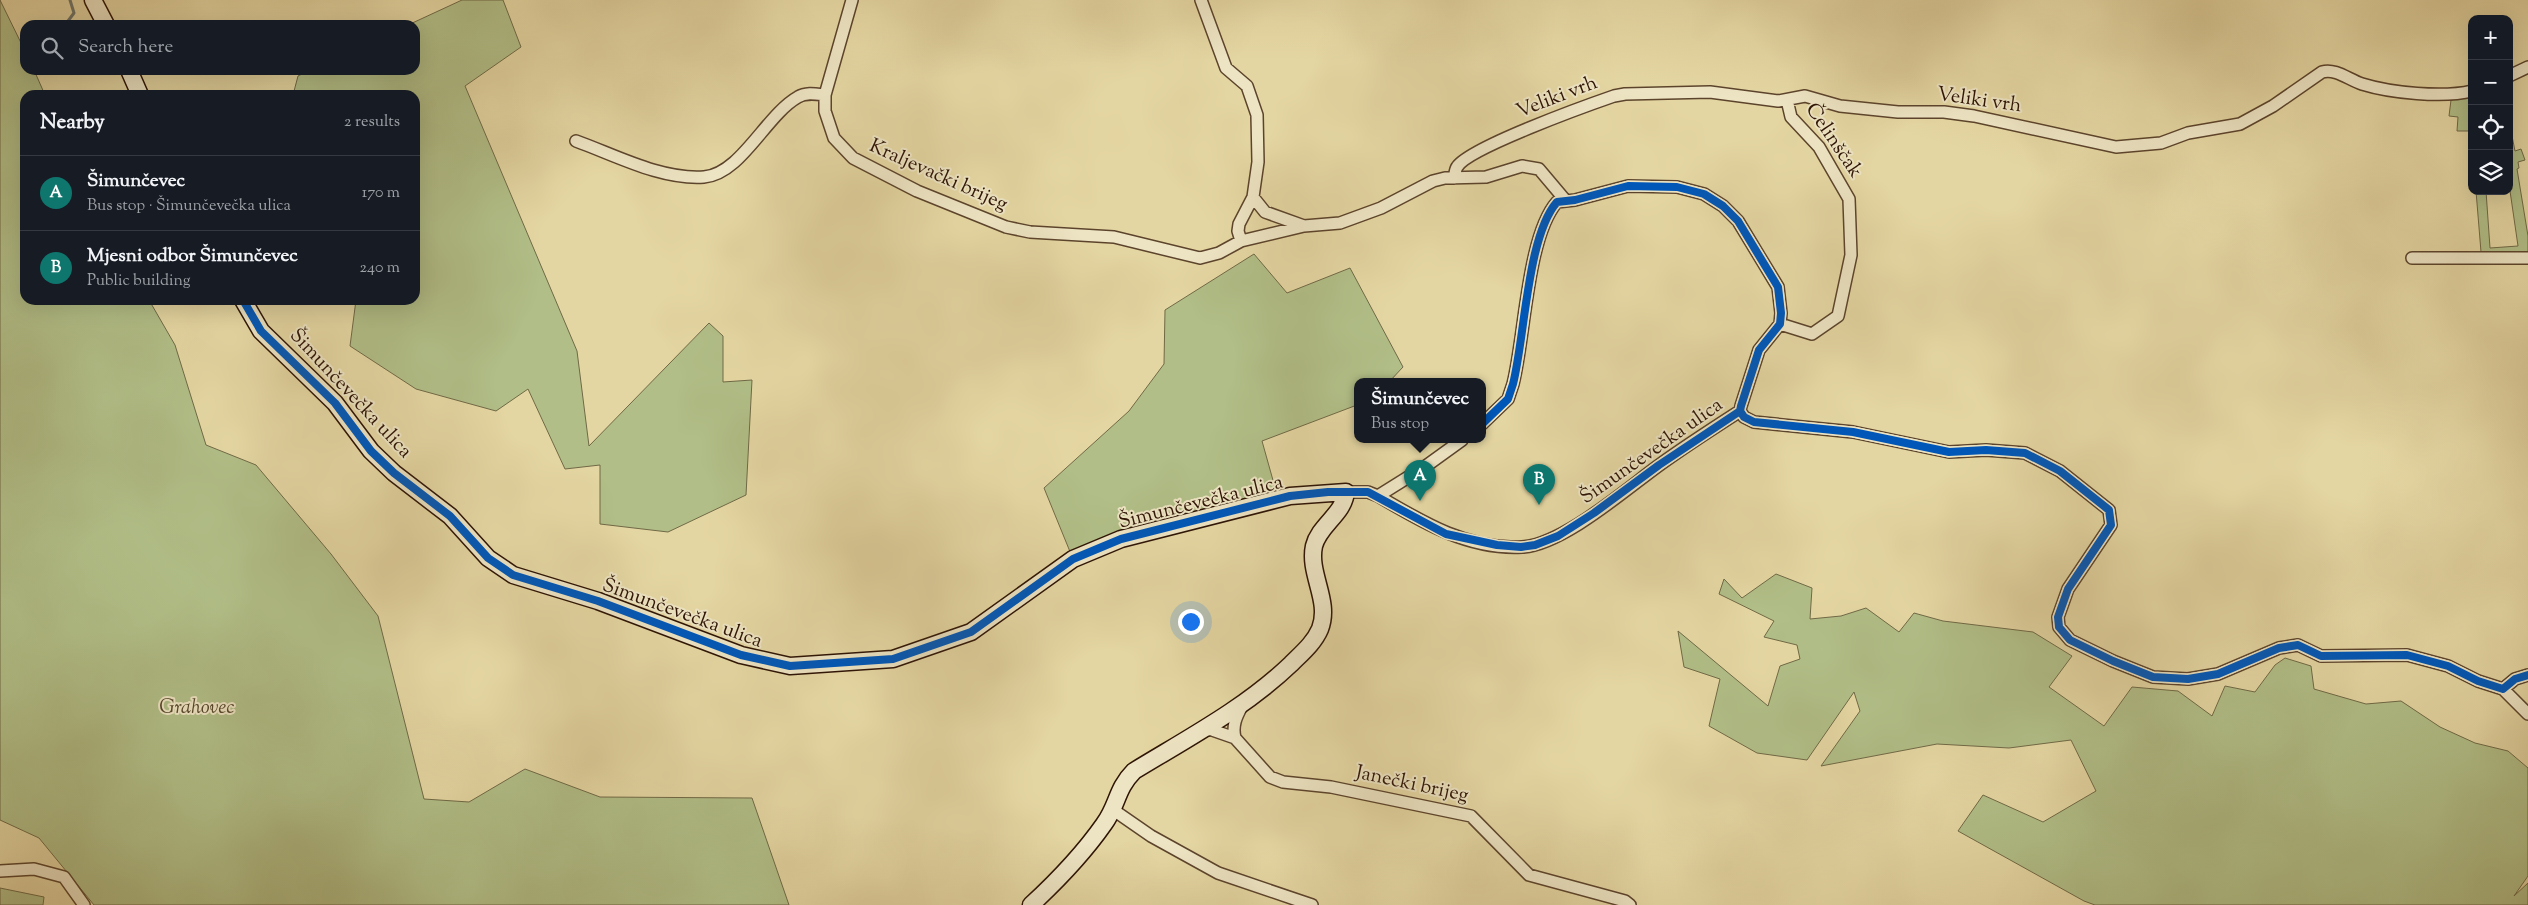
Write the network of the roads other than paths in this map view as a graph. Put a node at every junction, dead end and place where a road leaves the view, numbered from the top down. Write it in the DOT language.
graph roads {
  1 [pos="93,0"];
  2 [pos="852,0"];
  3 [pos="1201,0"];
  4 [pos="103,20"];
  5 [pos="2528,67"];
  6 [pos="2513,74"];
  7 [pos="131,75"];
  8 [pos="138,90"];
  9 [pos="2468,92"];
  10 [pos="825,95"];
  11 [pos="1788,100"];
  12 [pos="576,141"];
  13 [pos="1454,178"];
  14 [pos="1253,197"];
  15 [pos="1566,201"];
  16 [pos="1304,226"];
  17 [pos="1241,241"];
  18 [pos="2412,258"];
  19 [pos="2528,258"];
  20 [pos="245,305"];
  21 [pos="1780,324"];
  22 [pos="1740,411"];
  23 [pos="1486,420"];
  24 [pos="1458,443"];
  25 [pos="1346,492"];
  26 [pos="1378,496"];
  27 [pos="2528,675"];
  28 [pos="2503,689"];
  29 [pos="1243,705"];
  30 [pos="2528,714"];
  31 [pos="1202,730"];
  32 [pos="1235,738"];
  33 [pos="1112,809"];
  34 [pos="0,871"];
  35 [pos="84,905"];
  36 [pos="1031,905"];
  37 [pos="1312,905"];
  38 [pos="1630,905"];
  1 -- 4 [label="street"];
  2 -- 10 [label="street"];
  3 -- 14 [label="street"];
  5 -- 6 [label="street"];
  7 -- 8 [label="street"];
  9 -- 11 [label="street, Veliki vrh"];
  10 -- 12 [label="street"];
  10 -- 17 [label="street, Kraljevački brijeg"];
  11 -- 13 [label="street, Veliki vrh"];
  11 -- 21 [label="street, Čelinščak"];
  13 -- 15 [label="street, Kraljevački brijeg"];
  13 -- 16 [label="street, Kraljevački brijeg"];
  14 -- 16 [label="street, Kraljevački brijeg"];
  14 -- 17 [label="street"];
  15 -- 21 [label="street"];
  15 -- 23 [label="street"];
  16 -- 17 [label="street, Kraljevački brijeg"];
  18 -- 19 [label="street"];
  20 -- 25 [label="street, Šimunčevečka ulica"];
  21 -- 22 [label="street, Šimunčevečka ulica"];
  22 -- 26 [label="street, Šimunčevečka ulica"];
  22 -- 28 [label="street, Šimunčevečka ulica"];
  24 -- 26 [label="street"];
  25 -- 26 [label="street, Šimunčevečka ulica"];
  25 -- 29 [label="street"];
  27 -- 28 [label="street"];
  28 -- 30 [label="street, Šimunčevečka ulica"];
  29 -- 31 [label="street"];
  29 -- 32 [label="street"];
  31 -- 32 [label="street, Janečki brijeg"];
  31 -- 33 [label="street"];
  32 -- 38 [label="street, Janečki brijeg"];
  33 -- 36 [label="street"];
  33 -- 37 [label="street"];
  34 -- 35 [label="street"];
}
